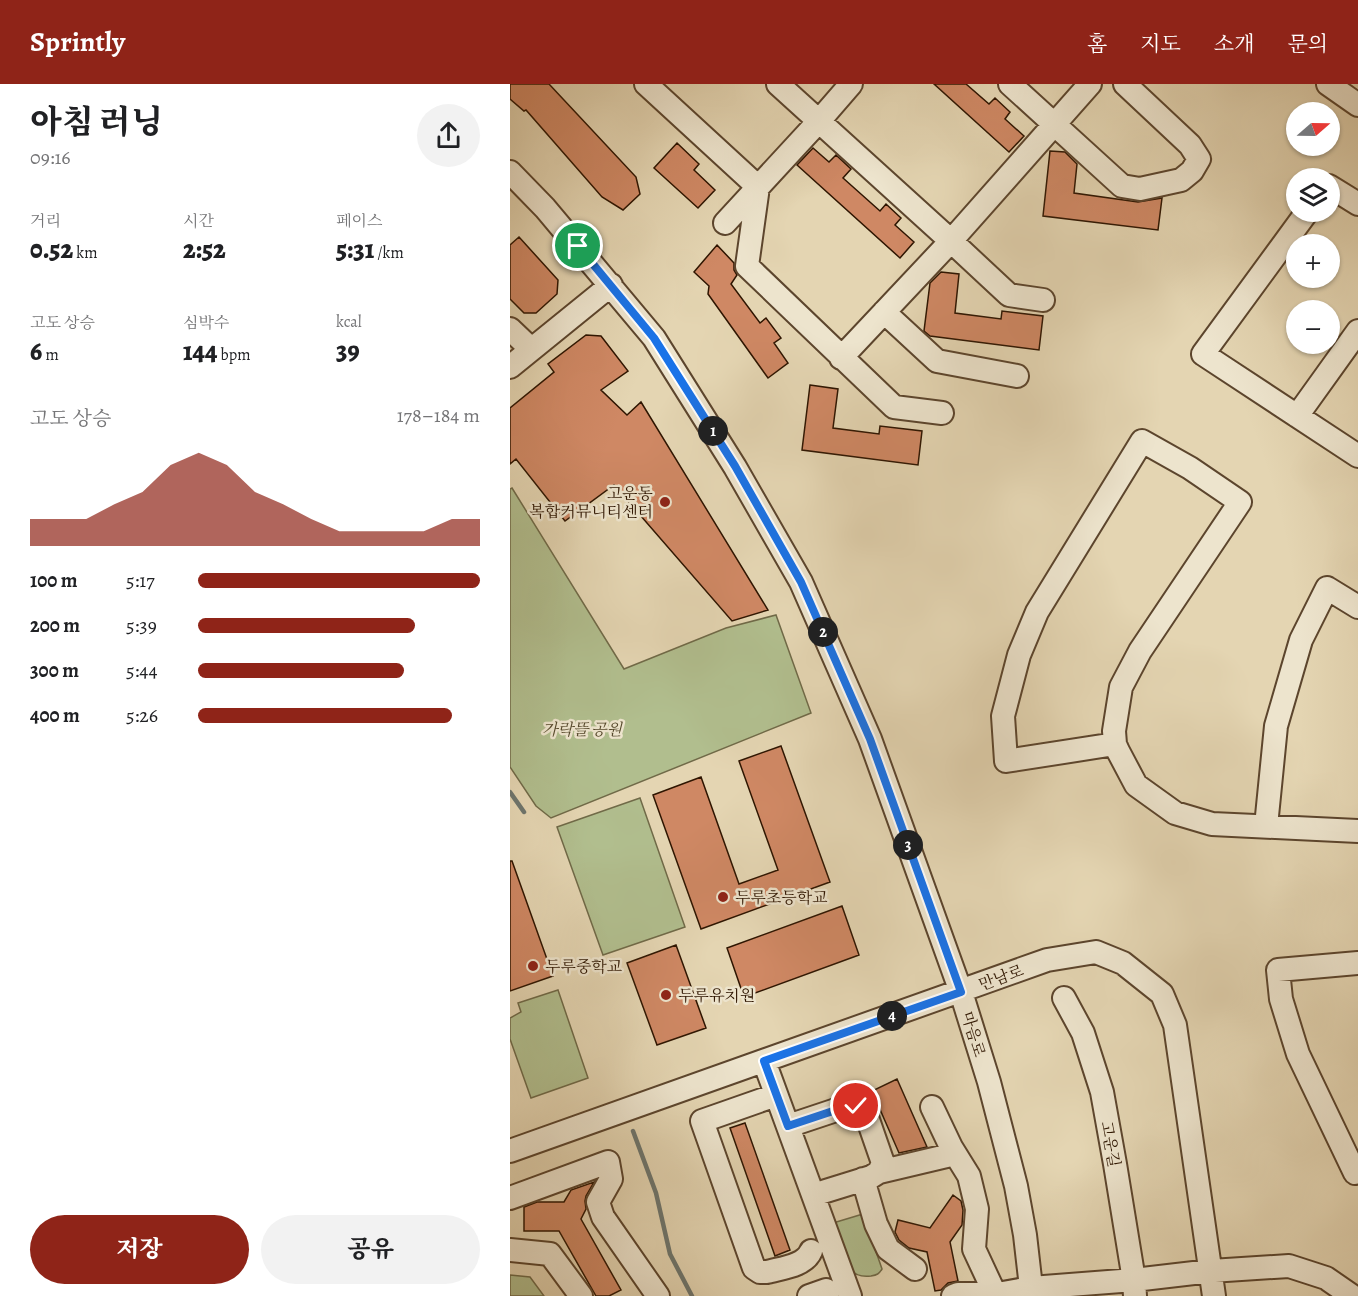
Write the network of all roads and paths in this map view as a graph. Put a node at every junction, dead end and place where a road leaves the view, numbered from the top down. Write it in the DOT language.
graph roads {
  1 [pos="646,84"];
  2 [pos="778,84"];
  3 [pos="851,84"];
  4 [pos="1010,84"];
  5 [pos="1090,84"];
  6 [pos="1125,84"];
  7 [pos="1329,84"];
  8 [pos="1358,105"];
  9 [pos="819,122"];
  10 [pos="1054,124"];
  11 [pos="510,172"];
  12 [pos="758,188"];
  13 [pos="1340,193"];
  14 [pos="1358,204"];
  15 [pos="1300,222"];
  16 [pos="725,223"];
  17 [pos="951,241"];
  18 [pos="611,285"];
  19 [pos="1043,300"];
  20 [pos="884,312"];
  21 [pos="510,329"];
  22 [pos="1358,331"];
  23 [pos="531,349"];
  24 [pos="841,358"];
  25 [pos="510,367"];
  26 [pos="1017,376"];
  27 [pos="942,413"];
  28 [pos="1297,416"];
  29 [pos="1358,456"];
  30 [pos="1358,607"];
  31 [pos="1115,744"];
  32 [pos="1266,826"];
  33 [pos="1358,831"];
  34 [pos="1358,963"];
  35 [pos="961,992"];
  36 [pos="1064,998"];
  37 [pos="764,1061"];
  38 [pos="776,1095"];
  39 [pos="932,1107"];
  40 [pos="788,1126"];
  41 [pos="510,1151"];
  42 [pos="955,1154"];
  43 [pos="1358,1172"];
  44 [pos="871,1176"];
  45 [pos="813,1195"];
  46 [pos="510,1198"];
  47 [pos="510,1250"];
  48 [pos="811,1251"];
  49 [pos="915,1269"];
  50 [pos="1211,1271"];
  51 [pos="1134,1288"];
  52 [pos="1032,1292"];
  53 [pos="992,1295"];
  54 [pos="581,1296"];
  55 [pos="658,1296"];
  56 [pos="809,1296"];
  57 [pos="827,1296"];
  58 [pos="850,1296"];
  59 [pos="953,1296"];
  60 [pos="1214,1296"];
  61 [pos="1352,1296"];
  1 -- 12 [label="street"];
  2 -- 9 [label="street"];
  3 -- 9 [label="street"];
  4 -- 10 [label="street"];
  5 -- 10 [label="street"];
  6 -- 10 [label="street"];
  7 -- 8 [label="street"];
  9 -- 12 [label="street"];
  9 -- 17 [label="street"];
  10 -- 17 [label="street"];
  11 -- 18 [label="street, 마음로"];
  12 -- 16 [label="street"];
  12 -- 24 [label="street"];
  13 -- 14 [label="street"];
  15 -- 28 [label="street"];
  17 -- 19 [label="street"];
  17 -- 20 [label="street"];
  18 -- 23 [label="street"];
  18 -- 35 [label="street, 마음로"];
  20 -- 24 [label="street"];
  20 -- 26 [label="street"];
  21 -- 23 [label="street"];
  22 -- 28 [label="street"];
  23 -- 25 [label="street"];
  24 -- 27 [label="street"];
  28 -- 29 [label="street"];
  30 -- 32 [label="street"];
  31 -- 31 [label="street"];
  31 -- 32 [label="street"];
  32 -- 33 [label="street"];
  34 -- 43 [label="street"];
  35 -- 37 [label="street, 만남로"];
  35 -- 50 [label="street, 만남로"];
  35 -- 52 [label="street, 마음로"];
  36 -- 51 [label="street, 고운길"];
  37 -- 38 [label="street"];
  37 -- 41 [label="street, 만남로"];
  38 -- 40 [label="street"];
  38 -- 48 [label="street"];
  39 -- 42 [label="street"];
  40 -- 44 [label="street"];
  40 -- 45 [label="street"];
  42 -- 44 [label="street"];
  42 -- 53 [label="street"];
  44 -- 45 [label="street"];
  44 -- 49 [label="street"];
  45 -- 58 [label="street"];
  46 -- 55 [label="street"];
  47 -- 54 [label="street"];
  50 -- 51 [label="street"];
  50 -- 60 [label="street, 만남로"];
  50 -- 61 [label="street"];
  51 -- 52 [label="street"];
  52 -- 53 [label="street"];
  53 -- 59 [label="street"];
  56 -- 57 [label="street"];
}
